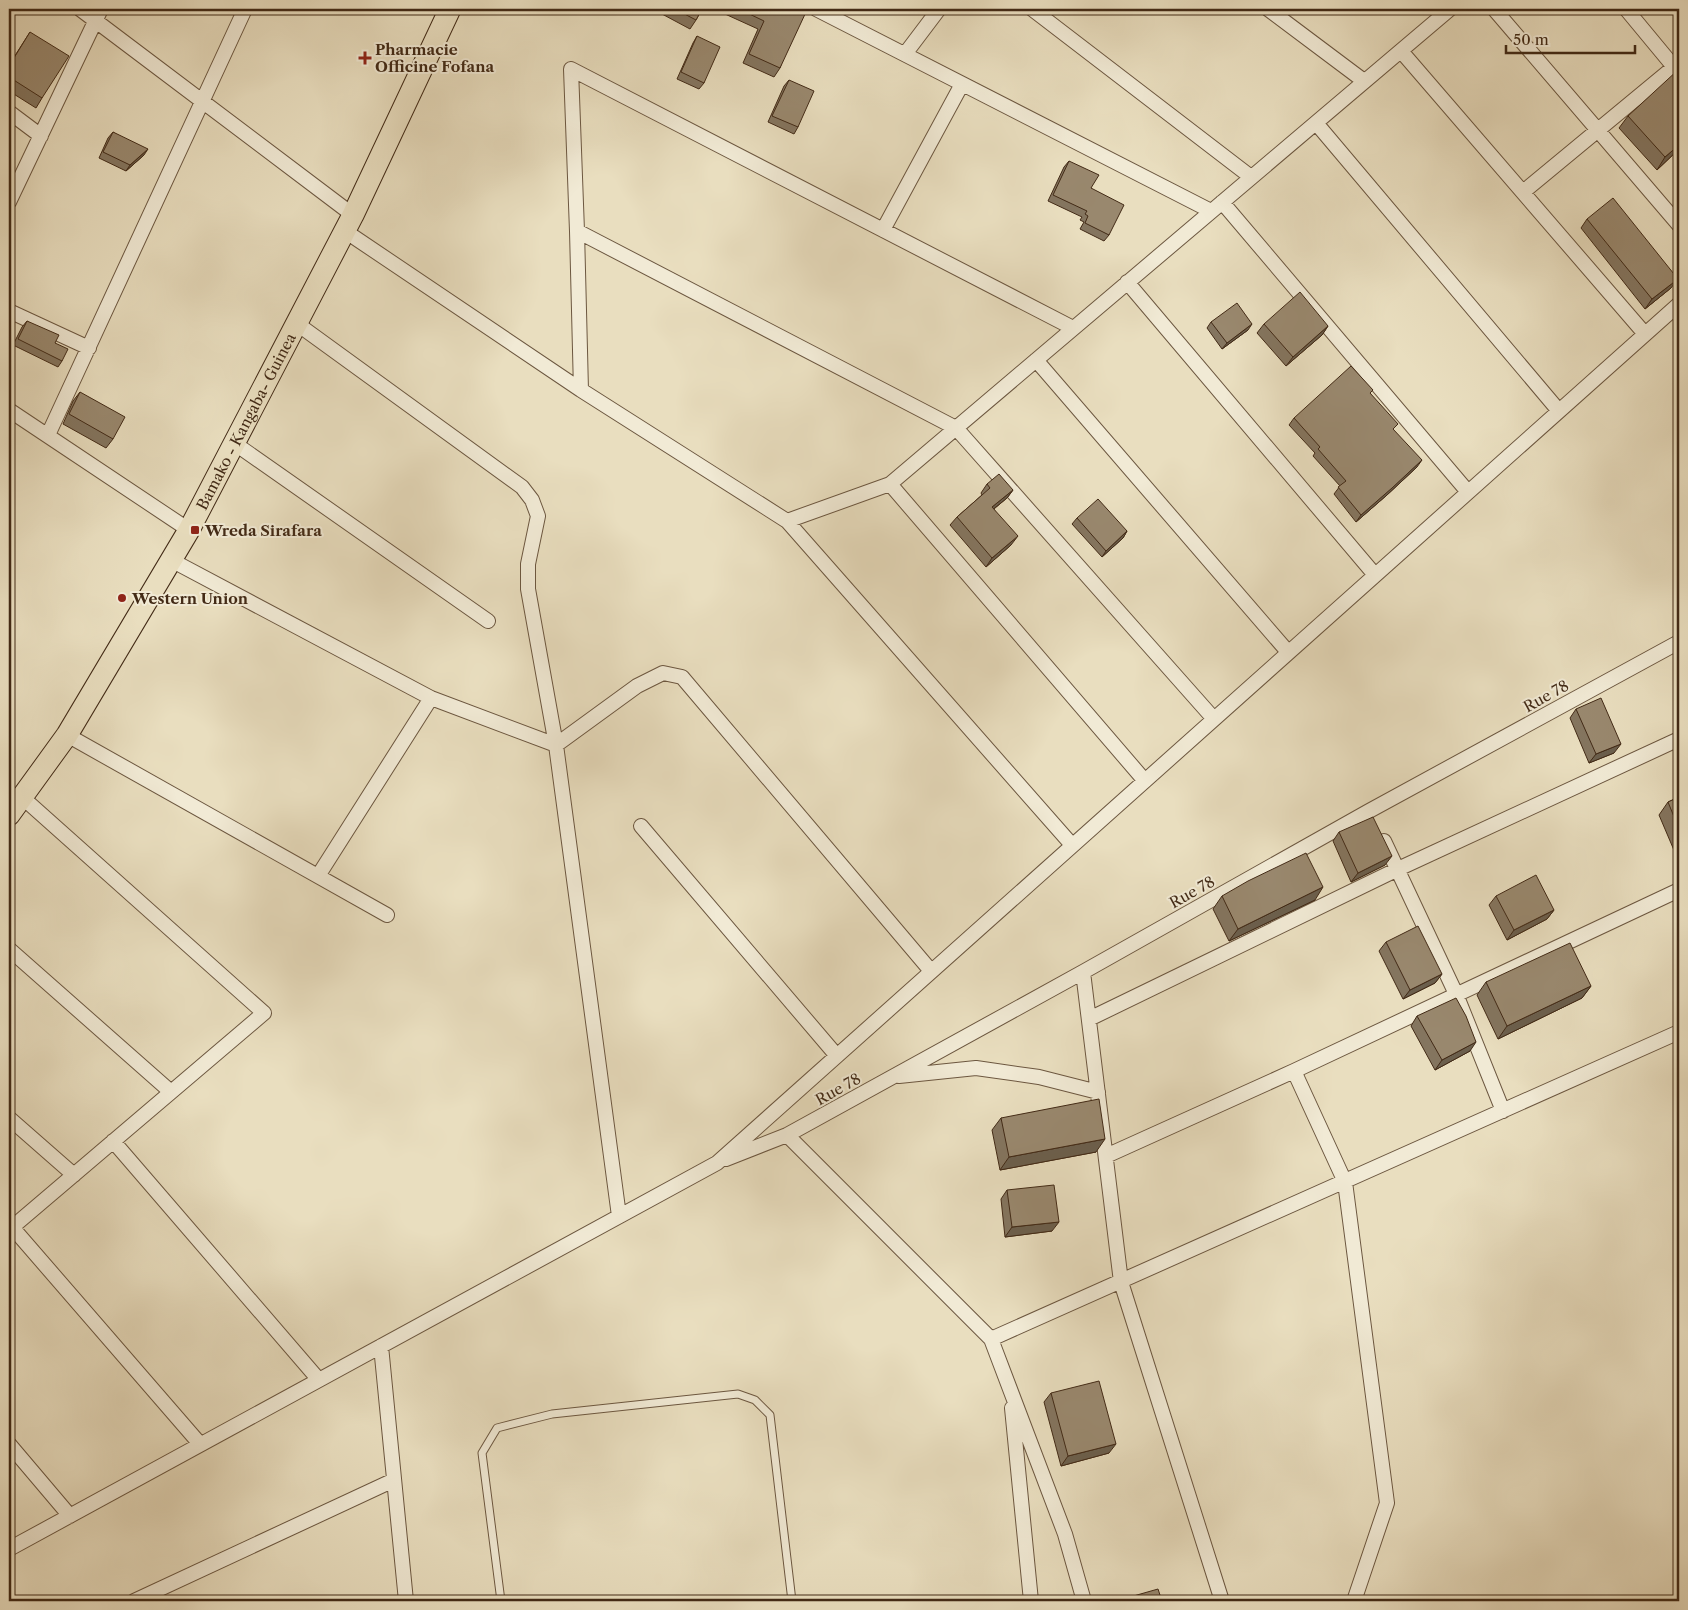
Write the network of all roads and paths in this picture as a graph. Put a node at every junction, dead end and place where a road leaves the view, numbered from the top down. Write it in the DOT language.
graph roads {
  1 [pos="80,9"];
  2 [pos="245,9"];
  3 [pos="450,9"];
  4 [pos="816,9"];
  5 [pos="939,9"];
  6 [pos="1032,9"];
  7 [pos="1268,9"];
  8 [pos="1450,9"];
  9 [pos="1494,9"];
  10 [pos="1626,9"];
  11 [pos="99,15"];
  12 [pos="1400,50"];
  13 [pos="905,54"];
  14 [pos="1678,68"];
  15 [pos="1364,81"];
  16 [pos="962,84"];
  17 [pos="202,102"];
  18 [pos="9,112"];
  19 [pos="1316,123"];
  20 [pos="1598,130"];
  21 [pos="41,136"];
  22 [pos="1251,177"];
  23 [pos="1523,192"];
  24 [pos="9,202"];
  25 [pos="1222,202"];
  26 [pos="1211,211"];
  27 [pos="349,223"];
  28 [pos="1679,225"];
  29 [pos="883,230"];
  30 [pos="578,231"];
  31 [pos="1127,282"];
  32 [pos="1679,304"];
  33 [pos="9,311"];
  34 [pos="296,323"];
  35 [pos="1073,328"];
  36 [pos="1645,334"];
  37 [pos="89,348"];
  38 [pos="1036,360"];
  39 [pos="581,390"];
  40 [pos="9,410"];
  41 [pos="1559,411"];
  42 [pos="956,428"];
  43 [pos="48,435"];
  44 [pos="234,443"];
  45 [pos="890,484"];
  46 [pos="1468,492"];
  47 [pos="787,521"];
  48 [pos="189,530"];
  49 [pos="171,560"];
  50 [pos="1375,575"];
  51 [pos="488,621"];
  52 [pos="1679,642"];
  53 [pos="1288,652"];
  54 [pos="431,698"];
  55 [pos="1214,719"];
  56 [pos="67,734"];
  57 [pos="1679,739"];
  58 [pos="556,745"];
  59 [pos="1144,781"];
  60 [pos="22,797"];
  61 [pos="9,815"];
  62 [pos="1373,820"];
  63 [pos="641,826"];
  64 [pos="1072,845"];
  65 [pos="1398,869"];
  66 [pos="318,876"];
  67 [pos="1679,890"];
  68 [pos="388,915"];
  69 [pos="9,949"];
  70 [pos="931,971"];
  71 [pos="1083,972"];
  72 [pos="1456,994"];
  73 [pos="1089,1019"];
  74 [pos="1679,1032"];
  75 [pos="837,1056"];
  76 [pos="1294,1070"];
  77 [pos="893,1077"];
  78 [pos="171,1092"];
  79 [pos="1098,1092"];
  80 [pos="1503,1111"];
  81 [pos="9,1118"];
  82 [pos="788,1135"];
  83 [pos="113,1141"];
  84 [pos="1106,1156"];
  85 [pos="716,1163"];
  86 [pos="74,1175"];
  87 [pos="1345,1182"];
  88 [pos="619,1216"];
  89 [pos="10,1229"];
  90 [pos="1121,1282"];
  91 [pos="991,1339"];
  92 [pos="381,1346"];
  93 [pos="319,1380"];
  94 [pos="1010,1387"];
  95 [pos="9,1444"];
  96 [pos="200,1444"];
  97 [pos="394,1480"];
  98 [pos="70,1516"];
  99 [pos="9,1549"];
  100 [pos="134,1601"];
  101 [pos="406,1601"];
  102 [pos="501,1601"];
  103 [pos="792,1601"];
  104 [pos="1031,1601"];
  105 [pos="1084,1601"];
  106 [pos="1222,1601"];
  107 [pos="1354,1601"];
  1 -- 11 [label="street"];
  2 -- 17 [label="street"];
  3 -- 27 [label="main road, Bamako - Kangaba- Guinea"];
  4 -- 13 [label="street"];
  5 -- 13 [label="street"];
  6 -- 22 [label="street"];
  7 -- 15 [label="street"];
  8 -- 12 [label="street"];
  9 -- 20 [label="street"];
  10 -- 14 [label="street"];
  11 -- 17 [label="street"];
  11 -- 21 [label="street"];
  12 -- 15 [label="street"];
  12 -- 23 [label="street"];
  13 -- 16 [label="street"];
  14 -- 20 [label="street"];
  15 -- 19 [label="street"];
  16 -- 26 [label="street"];
  16 -- 29 [label="street"];
  17 -- 27 [label="street"];
  17 -- 37 [label="street"];
  18 -- 21 [label="street"];
  19 -- 22 [label="street"];
  19 -- 41 [label="street"];
  20 -- 23 [label="street"];
  20 -- 28 [label="street"];
  21 -- 24 [label="street"];
  22 -- 25 [label="street"];
  23 -- 36 [label="street"];
  25 -- 26 [label="street"];
  25 -- 46 [label="street"];
  26 -- 31 [label="street"];
  27 -- 34 [label="main road, Bamako - Kangaba- Guinea"];
  27 -- 39 [label="street"];
  29 -- 30 [label="street"];
  29 -- 35 [label="street"];
  30 -- 39 [label="street"];
  30 -- 42 [label="street"];
  31 -- 35 [label="street"];
  31 -- 50 [label="street"];
  32 -- 36 [label="street"];
  33 -- 37 [label="street"];
  34 -- 44 [label="main road, Bamako - Kangaba- Guinea"];
  34 -- 58 [label="street"];
  35 -- 38 [label="street"];
  36 -- 41 [label="street"];
  37 -- 43 [label="street"];
  38 -- 42 [label="street"];
  38 -- 53 [label="street"];
  39 -- 47 [label="street"];
  40 -- 43 [label="street"];
  41 -- 46 [label="street"];
  42 -- 45 [label="street"];
  42 -- 55 [label="street"];
  43 -- 48 [label="street"];
  44 -- 48 [label="main road, Bamako - Kangaba- Guinea"];
  44 -- 51 [label="street"];
  45 -- 47 [label="street"];
  45 -- 59 [label="street"];
  46 -- 50 [label="street"];
  47 -- 64 [label="street"];
  48 -- 49 [label="main road, Bamako - Kangaba- Guinea"];
  49 -- 54 [label="street"];
  49 -- 56 [label="main road, Bamako - Kangaba- Guinea"];
  50 -- 53 [label="street"];
  52 -- 62 [label="street, Rue 78"];
  53 -- 55 [label="street"];
  54 -- 58 [label="street"];
  54 -- 66 [label="street"];
  55 -- 59 [label="street"];
  56 -- 60 [label="main road, Bamako - Kangaba- Guinea"];
  56 -- 66 [label="street"];
  57 -- 65 [label="street"];
  58 -- 70 [label="street"];
  58 -- 88 [label="street"];
  59 -- 64 [label="street"];
  60 -- 61 [label="main road, Bamako - Kangaba- Guinea"];
  60 -- 78 [label="street"];
  62 -- 65 [label="street"];
  62 -- 71 [label="street, Rue 78"];
  63 -- 75 [label="street"];
  64 -- 70 [label="street"];
  65 -- 72 [label="street"];
  65 -- 73 [label="street"];
  66 -- 68 [label="street"];
  67 -- 72 [label="street"];
  69 -- 78 [label="street"];
  70 -- 75 [label="street"];
  71 -- 73 [label="street"];
  71 -- 77 [label="street, Rue 78"];
  72 -- 76 [label="street"];
  72 -- 80 [label="street"];
  73 -- 79 [label="street"];
  74 -- 80 [label="street"];
  75 -- 85 [label="street"];
  76 -- 84 [label="street"];
  76 -- 87 [label="street"];
  77 -- 79 [label="street"];
  77 -- 82 [label="street, Rue 78"];
  78 -- 83 [label="street"];
  79 -- 84 [label="street"];
  80 -- 87 [label="street"];
  81 -- 86 [label="street"];
  82 -- 85 [label="street, Rue 78"];
  82 -- 91 [label="street"];
  83 -- 86 [label="street"];
  83 -- 93 [label="street"];
  84 -- 90 [label="street"];
  85 -- 88 [label="street"];
  86 -- 89 [label="street"];
  87 -- 90 [label="street"];
  87 -- 107 [label="street"];
  88 -- 92 [label="street"];
  89 -- 96 [label="street"];
  90 -- 91 [label="street"];
  90 -- 106 [label="street"];
  91 -- 94 [label="street"];
  92 -- 93 [label="street"];
  92 -- 97 [label="street"];
  93 -- 96 [label="street"];
  94 -- 104 [label="street"];
  94 -- 105 [label="street"];
  95 -- 98 [label="street"];
  96 -- 98 [label="street"];
  97 -- 100 [label="street"];
  97 -- 101 [label="street"];
  98 -- 99 [label="street"];
  102 -- 103 [label="lane"];
}
